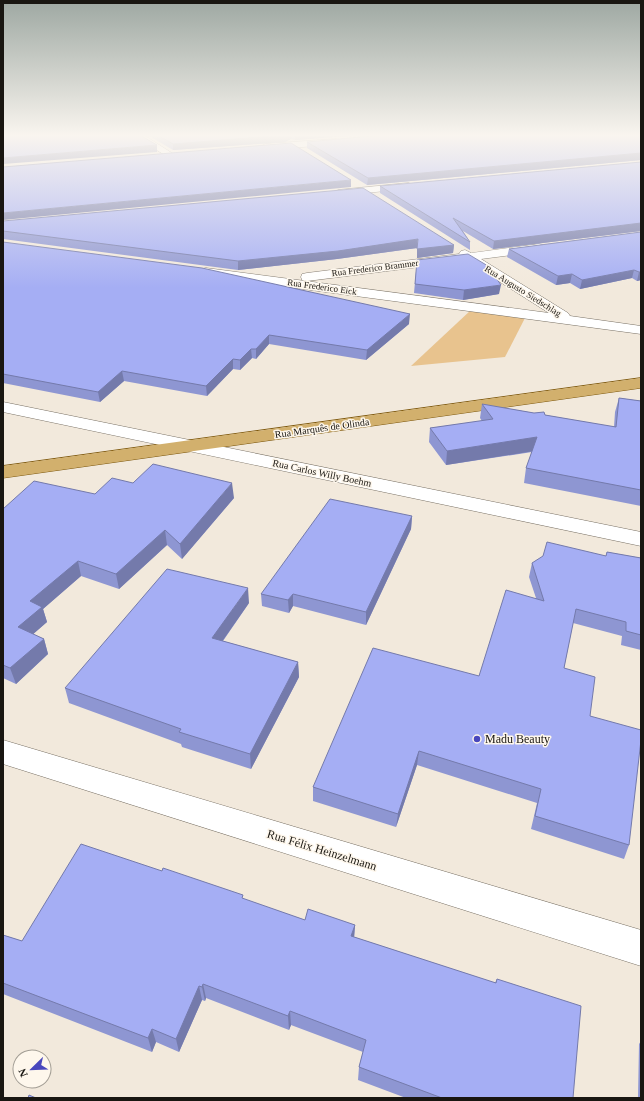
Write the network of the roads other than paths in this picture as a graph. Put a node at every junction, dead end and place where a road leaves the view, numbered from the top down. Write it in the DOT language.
graph roads {
  1 [pos="357,185"];
  2 [pos="417,185"];
  3 [pos="365,191"];
  4 [pos="326,194"];
  5 [pos="378,199"];
  6 [pos="551,246"];
  7 [pos="456,248"];
  8 [pos="469,257"];
  9 [pos="190,269"];
  10 [pos="276,281"];
  11 [pos="569,320"];
  12 [pos="641,330"];
  13 [pos="641,383"];
  14 [pos="3,407"];
  15 [pos="193,446"];
  16 [pos="3,472"];
  17 [pos="641,539"];
  18 [pos="3,752"];
  19 [pos="641,948"];
  1 -- 3 [label="street"];
  2 -- 3 [label="street"];
  3 -- 4 [label="street"];
  3 -- 5 [label="street"];
  6 -- 8 [label="street, Rua Frederico Brammer"];
  7 -- 8 [label="street, Rua Augusto Siedschlag"];
  8 -- 10 [label="street, Rua Frederico Brammer"];
  8 -- 11 [label="street, Rua Augusto Siedschlag"];
  9 -- 10 [label="street, Rua Frederico Eick"];
  10 -- 11 [label="street, Rua Frederico Eick"];
  11 -- 12 [label="street, Rua Frederico Eick"];
  13 -- 15 [label="main road, Rua Marquês de Olinda"];
  14 -- 15 [label="street, Rua Carlos Willy Boehm"];
  15 -- 16 [label="main road, Rua Marquês de Olinda"];
  15 -- 17 [label="street, Rua Carlos Willy Boehm"];
  18 -- 19 [label="street, Rua Félix Heinzelmann"];
}
